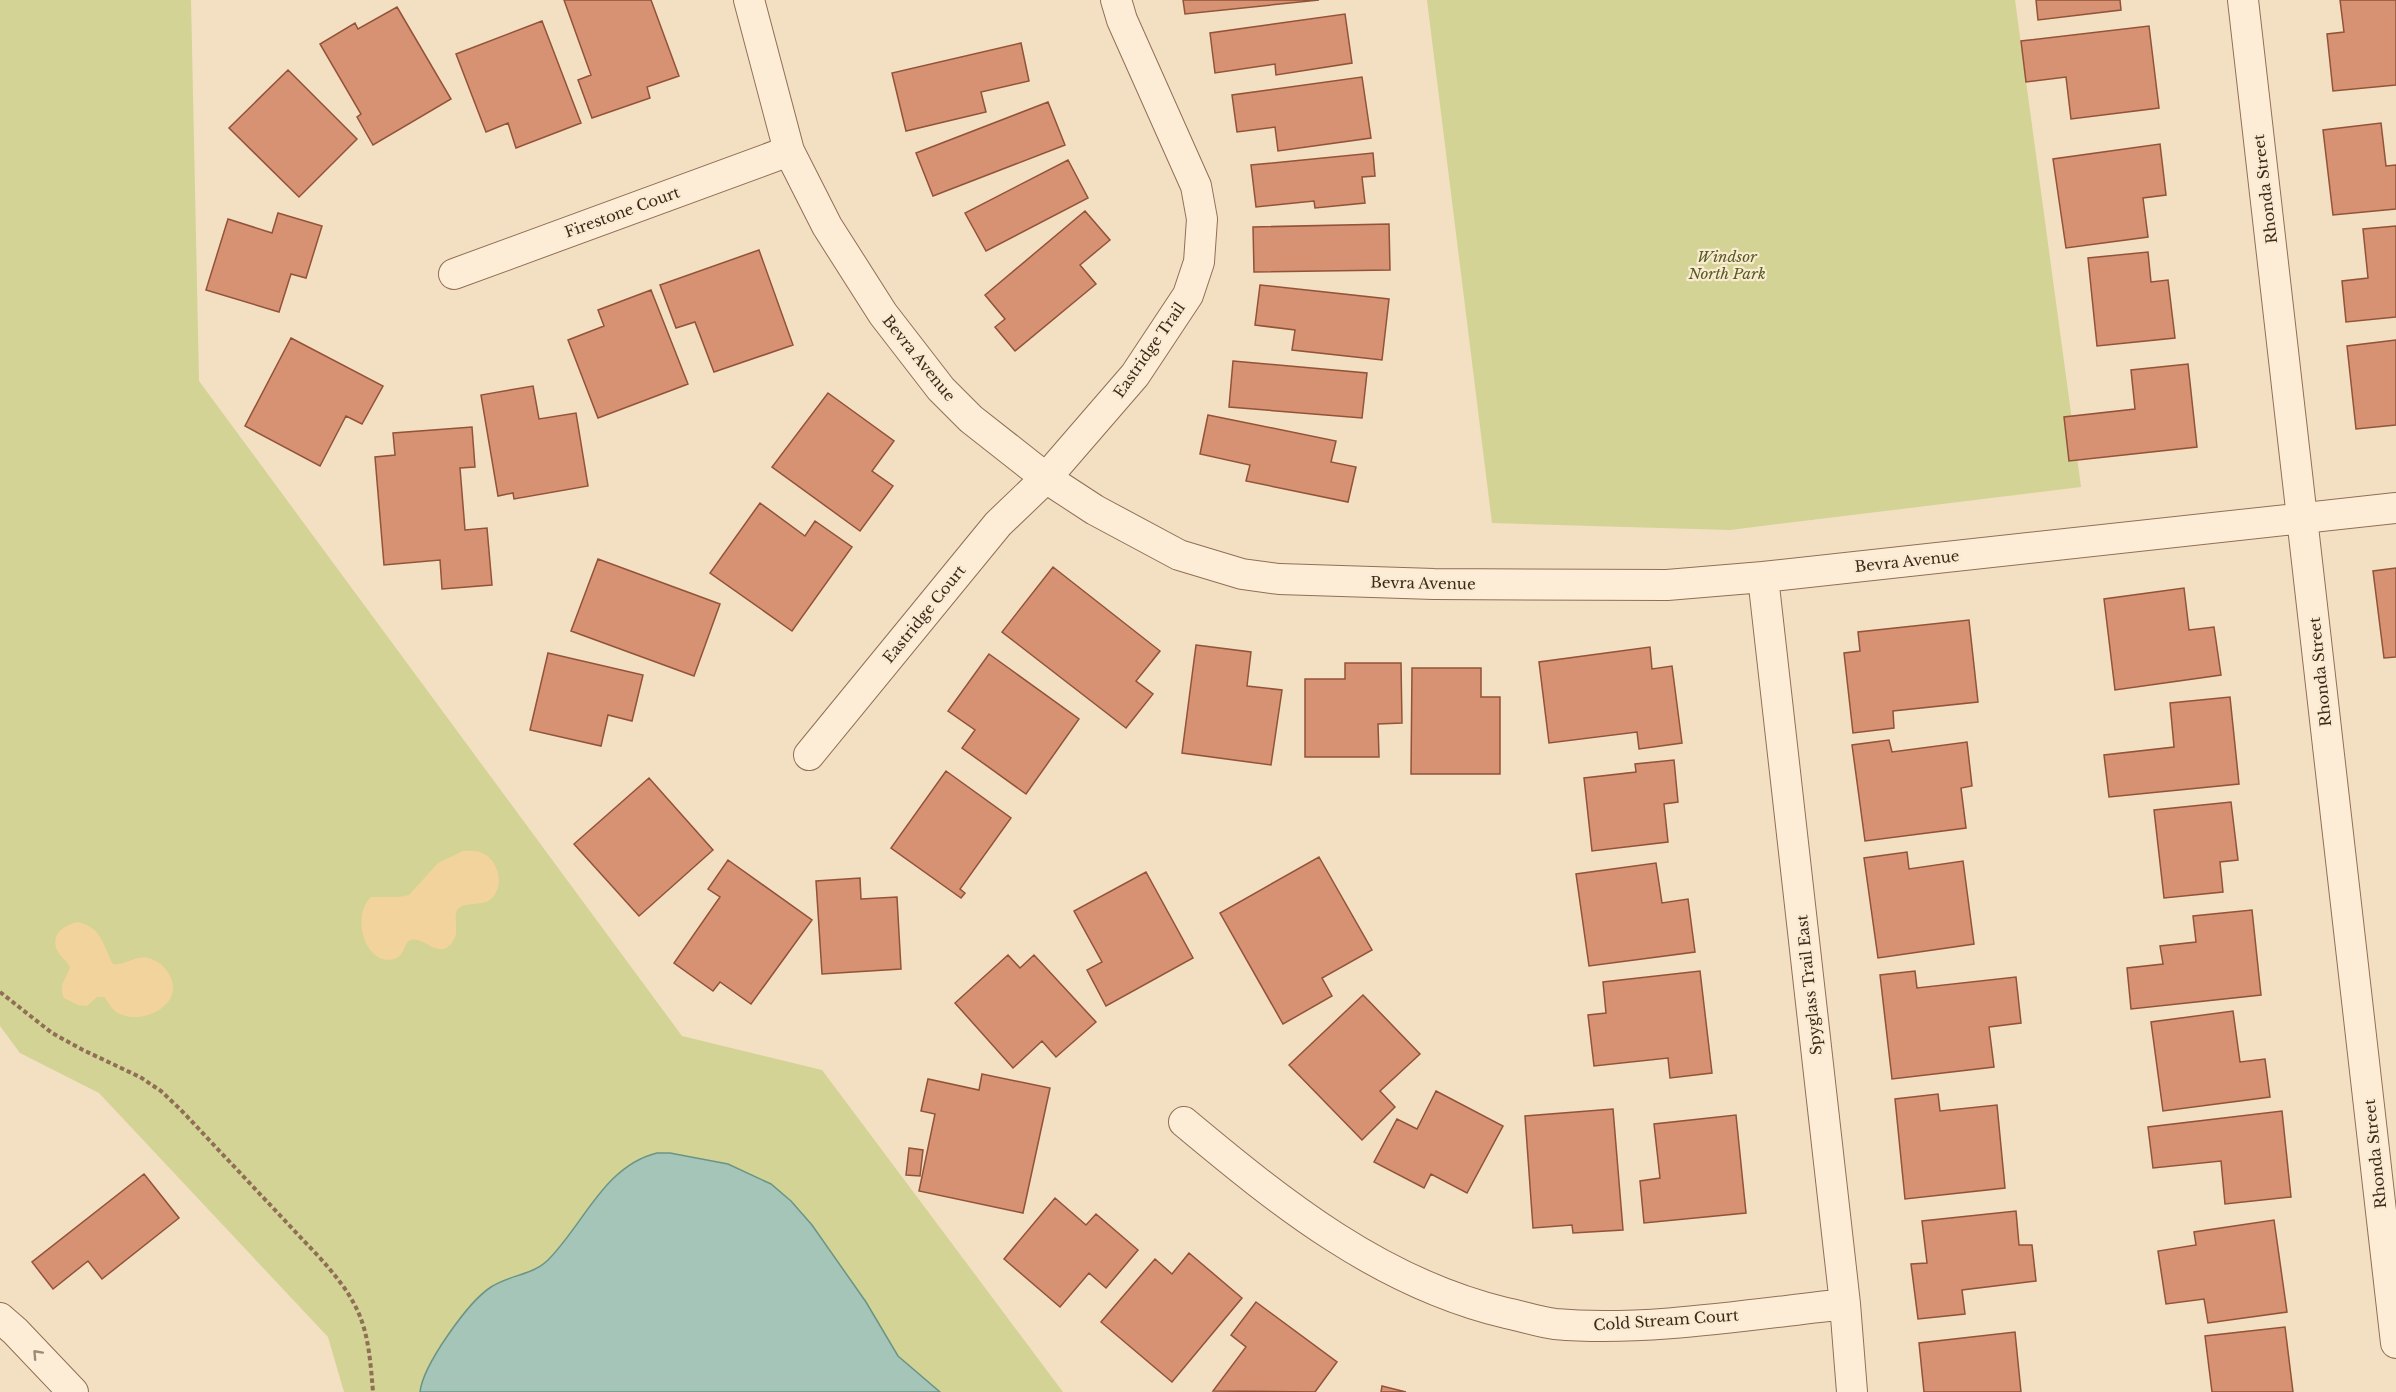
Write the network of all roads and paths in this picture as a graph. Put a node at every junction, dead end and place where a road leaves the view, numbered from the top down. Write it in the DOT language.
graph roads {
  1 [pos="749,0"];
  2 [pos="1116,0"];
  3 [pos="2243,0"];
  4 [pos="789,151"];
  5 [pos="454,274"];
  6 [pos="1046,478"];
  7 [pos="2396,508"];
  8 [pos="2302,518"];
  9 [pos="1763,577"];
  10 [pos="809,755"];
  11 [pos="0,992"];
  12 [pos="1184,1122"];
  13 [pos="1845,1304"];
  14 [pos="0,1318"];
  15 [pos="2396,1343"];
  16 [pos="73,1392"];
  17 [pos="373,1392"];
  18 [pos="1852,1392"];
  1 -- 4 [label="street, Bevra Avenue"];
  2 -- 6 [label="street, Eastridge Trail"];
  3 -- 8 [label="street, Rhonda Street"];
  4 -- 5 [label="street, Firestone Court"];
  4 -- 6 [label="street, Bevra Avenue"];
  6 -- 9 [label="street, Bevra Avenue"];
  6 -- 10 [label="street, Eastridge Court"];
  7 -- 8 [label="street, Bevra Avenue"];
  8 -- 9 [label="street, Bevra Avenue"];
  8 -- 15 [label="street, Rhonda Street"];
  9 -- 13 [label="street, Spyglass Trail East"];
  11 -- 17 [label="path"];
  12 -- 13 [label="street, Cold Stream Court"];
  13 -- 18 [label="street, Spyglass Trail East"];
  16 -- 14 [label="street, one-way"];
}
